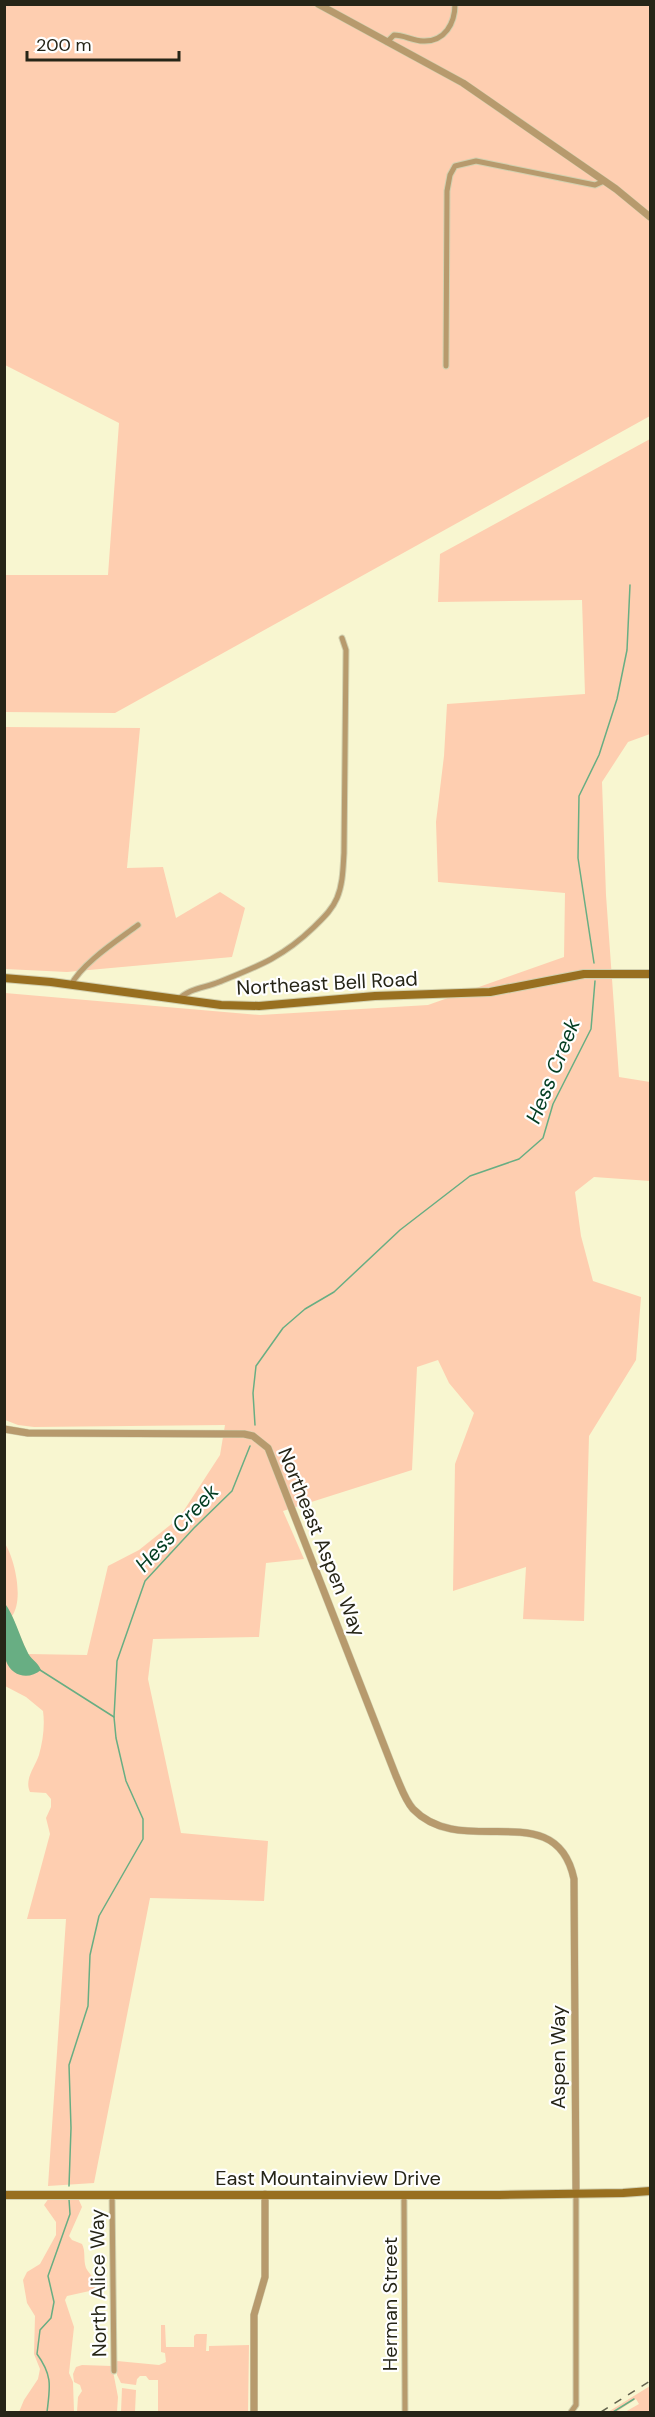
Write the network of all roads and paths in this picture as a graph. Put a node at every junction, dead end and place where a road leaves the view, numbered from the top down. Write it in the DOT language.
graph roads {
  1 [pos="318,4"];
  2 [pos="455,4"];
  3 [pos="387,42"];
  4 [pos="604,181"];
  5 [pos="651,217"];
  6 [pos="446,366"];
  7 [pos="342,638"];
  8 [pos="138,925"];
  9 [pos="651,974"];
  10 [pos="4,978"];
  11 [pos="71,984"];
  12 [pos="178,1000"];
  13 [pos="4,1429"];
  14 [pos="430,1822"];
  15 [pos="651,2191"];
  16 [pos="576,2193"];
  17 [pos="112,2194"];
  18 [pos="265,2194"];
  19 [pos="4,2195"];
  20 [pos="405,2195"];
  21 [pos="114,2371"];
  22 [pos="576,2397"];
  23 [pos="585,2397"];
  24 [pos="254,2412"];
  25 [pos="405,2412"];
  26 [pos="571,2412"];
  1 -- 3 [label="street"];
  2 -- 3 [label="street"];
  3 -- 4 [label="street"];
  4 -- 5 [label="street"];
  4 -- 6 [label="street"];
  7 -- 12 [label="street"];
  8 -- 11 [label="street"];
  9 -- 12 [label="main road, Northeast Bell Road"];
  10 -- 11 [label="main road, Northeast Bell Road"];
  11 -- 12 [label="main road, Northeast Bell Road"];
  13 -- 14 [label="street, Northeast Aspen Way"];
  14 -- 16 [label="street, Aspen Way"];
  15 -- 16 [label="main road, East Mountainview Drive"];
  16 -- 20 [label="main road, East Mountainview Drive"];
  16 -- 22 [label="street, Aspen Way"];
  17 -- 18 [label="main road, East Mountainview Drive"];
  17 -- 19 [label="main road, East Mountainview Drive"];
  17 -- 21 [label="street, North Alice Way"];
  18 -- 20 [label="main road, East Mountainview Drive"];
  18 -- 24 [label="street"];
  20 -- 25 [label="street, Herman Street"];
  22 -- 23 [label="street"];
  22 -- 26 [label="street, Aspen Way"];
}
